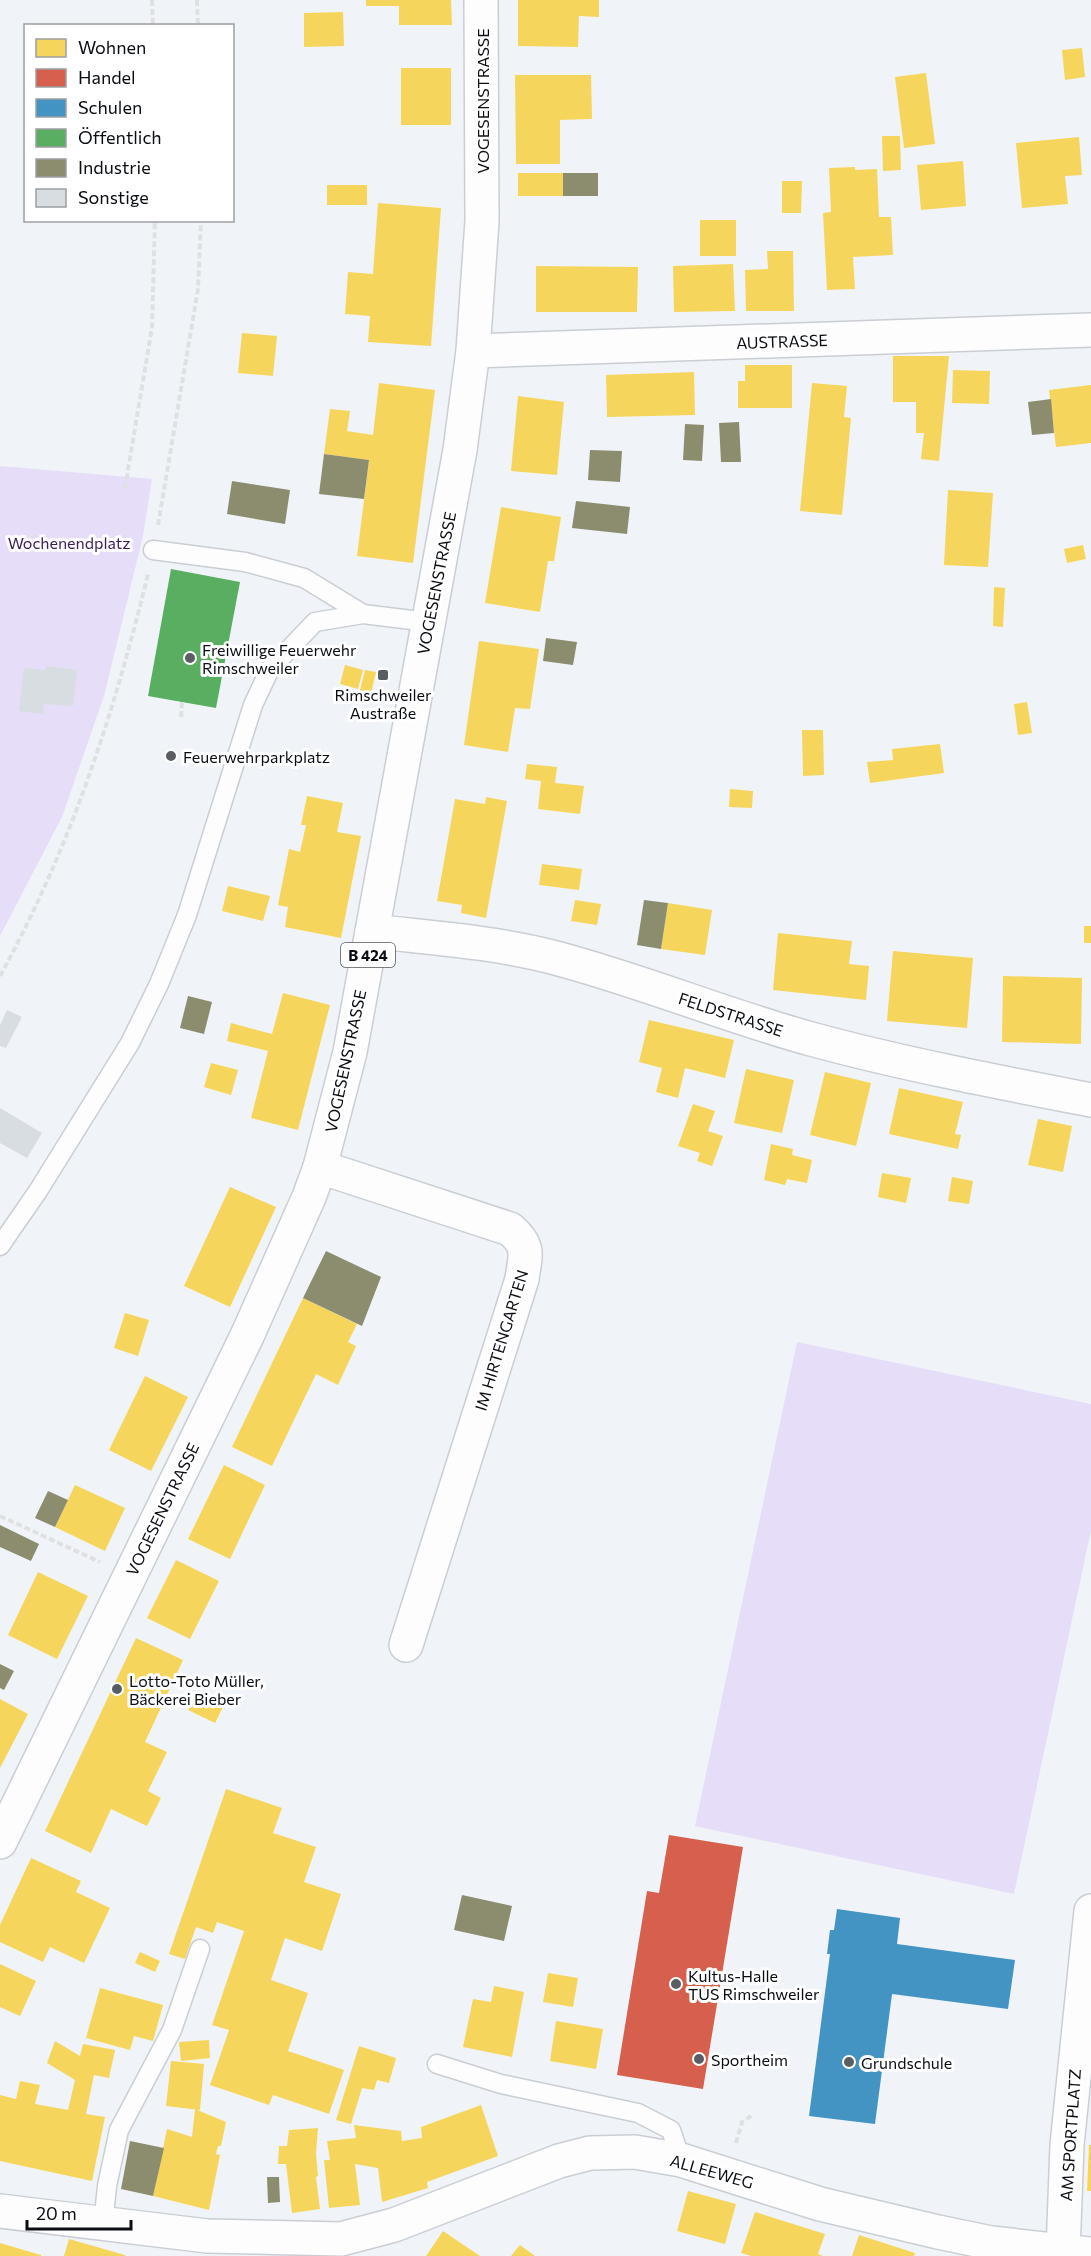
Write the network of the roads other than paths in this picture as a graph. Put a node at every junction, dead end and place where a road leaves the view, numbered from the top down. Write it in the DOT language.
graph roads {
  1 [pos="481,0"];
  2 [pos="1091,330"];
  3 [pos="473,351"];
  4 [pos="153,550"];
  5 [pos="363,614"];
  6 [pos="428,622"];
  7 [pos="372,931"];
  8 [pos="1091,1100"];
  9 [pos="320,1167"];
  10 [pos="0,1246"];
  11 [pos="406,1645"];
  12 [pos="0,1842"];
  13 [pos="1091,1911"];
  14 [pos="200,1949"];
  15 [pos="437,2064"];
  16 [pos="681,2160"];
  17 [pos="0,2211"];
  18 [pos="102,2225"];
  19 [pos="349,2248"];
  20 [pos="1076,2254"];
  1 -- 3 [label="street, VOGESENSTRASSE / B 424"];
  2 -- 3 [label="street, AUSTRASSE"];
  3 -- 6 [label="street, VOGESENSTRASSE / B 424"];
  4 -- 5 [label="lane"];
  5 -- 6 [label="lane"];
  5 -- 10 [label="lane"];
  6 -- 7 [label="street, VOGESENSTRASSE / B 424"];
  7 -- 8 [label="street, FELDSTRASSE"];
  7 -- 9 [label="street, VOGESENSTRASSE / B 424"];
  9 -- 11 [label="street, IM HIRTENGARTEN"];
  9 -- 12 [label="street, VOGESENSTRASSE / B 424"];
  13 -- 20 [label="street, AM SPORTPLATZ"];
  14 -- 18 [label="lane"];
  15 -- 16 [label="lane"];
  16 -- 19 [label="street, ALLEEWEG"];
  16 -- 20 [label="street, ALLEEWEG"];
  17 -- 18 [label="street, ALLEEWEG"];
  18 -- 19 [label="street, ALLEEWEG"];
}
